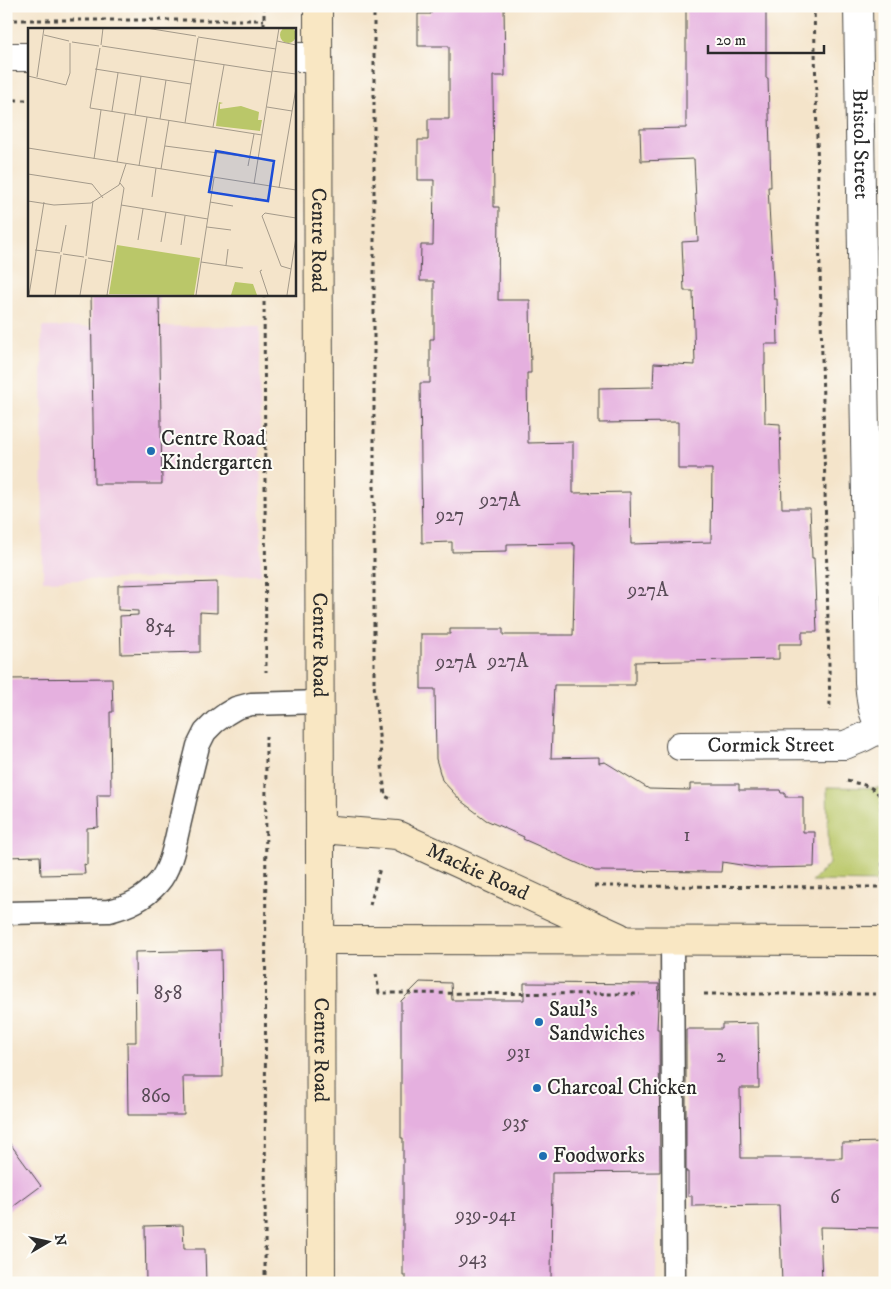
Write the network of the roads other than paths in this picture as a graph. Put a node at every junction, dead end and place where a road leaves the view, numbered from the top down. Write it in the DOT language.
graph roads {
  1 [pos="318,6"];
  2 [pos="858,6"];
  3 [pos="6,57"];
  4 [pos="28,57"];
  5 [pos="306,57"];
  6 [pos="321,702"];
  7 [pos="883,731"];
  8 [pos="680,746"];
  9 [pos="320,829"];
  10 [pos="6,913"];
  11 [pos="321,940"];
  12 [pos="628,941"];
  13 [pos="672,942"];
  14 [pos="885,942"];
  15 [pos="321,1283"];
  16 [pos="674,1283"];
  1 -- 5 [label="main road, Centre Road"];
  2 -- 7 [label="street, Bristol Street"];
  3 -- 4 [label="street"];
  5 -- 6 [label="main road, Centre Road"];
  6 -- 9 [label="main road, Centre Road"];
  6 -- 10 [label="lane"];
  7 -- 8 [label="street, Cormick Street"];
  9 -- 11 [label="main road, Centre Road"];
  9 -- 12 [label="main road, Mackie Road"];
  11 -- 12 [label="main road, Mackie Road"];
  11 -- 15 [label="main road, Centre Road"];
  12 -- 13 [label="main road, Mackie Road"];
  13 -- 14 [label="main road, Mackie Road"];
  13 -- 16 [label="lane"];
}
